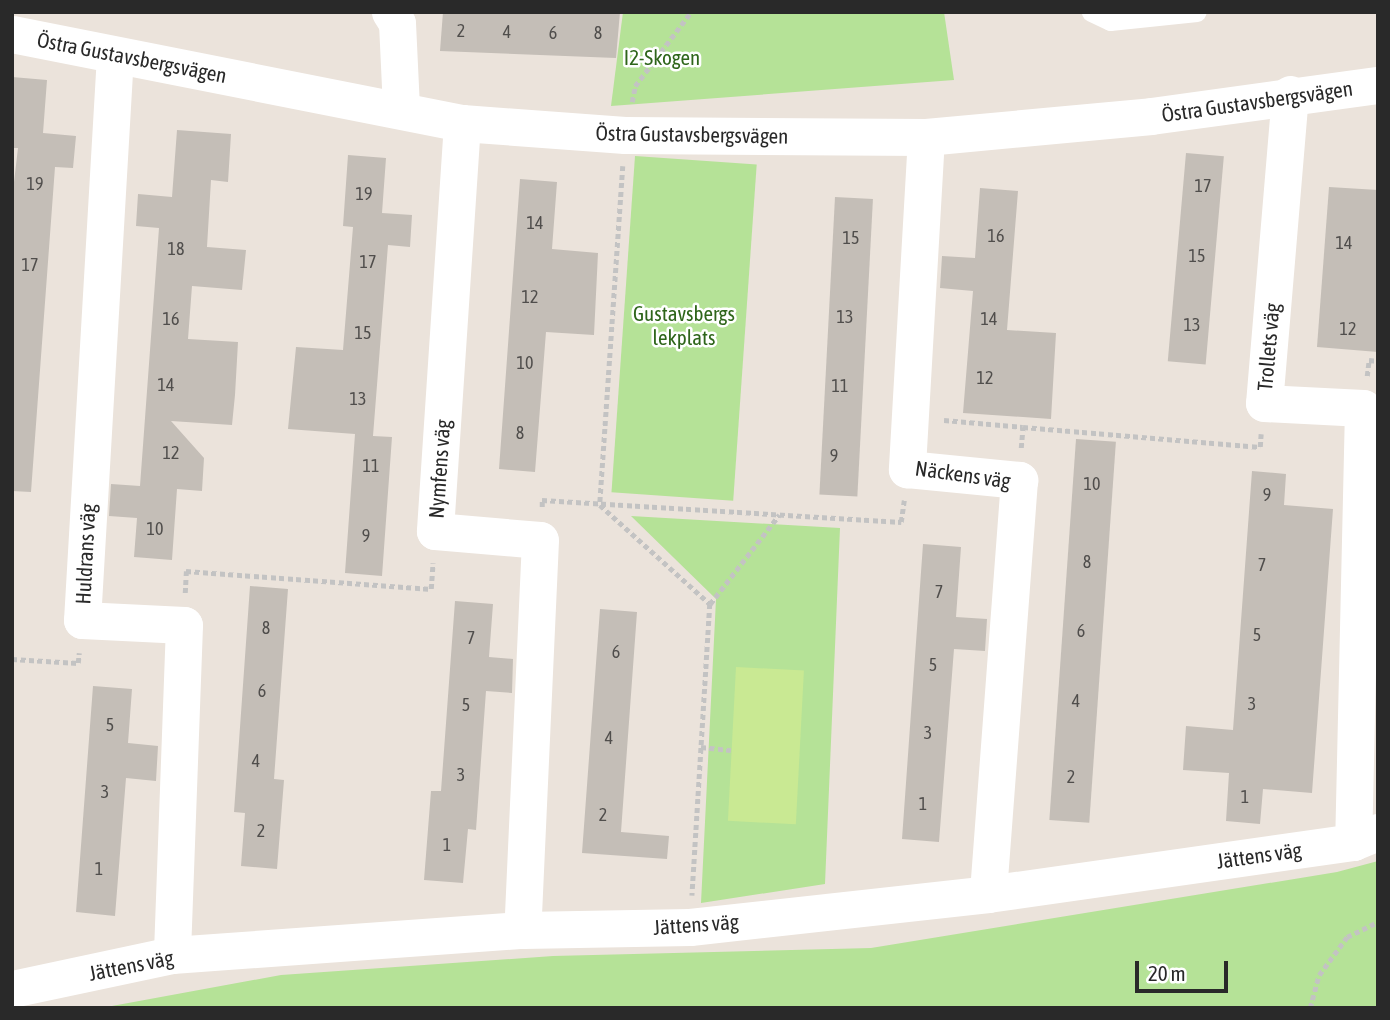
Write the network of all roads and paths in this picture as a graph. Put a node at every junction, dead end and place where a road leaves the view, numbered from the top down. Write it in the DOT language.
graph roads {
  1 [pos="390,12"];
  2 [pos="691,12"];
  3 [pos="1091,12"];
  4 [pos="1197,12"];
  5 [pos="12,34"];
  6 [pos="115,55"];
  7 [pos="1378,85"];
  8 [pos="1290,94"];
  9 [pos="401,107"];
  10 [pos="462,123"];
  11 [pos="625,135"];
  12 [pos="926,137"];
  13 [pos="1264,403"];
  14 [pos="909,416"];
  15 [pos="1023,427"];
  16 [pos="907,469"];
  17 [pos="1019,480"];
  18 [pos="600,505"];
  19 [pos="779,515"];
  20 [pos="435,531"];
  21 [pos="540,540"];
  22 [pos="709,604"];
  23 [pos="82,620"];
  24 [pos="184,625"];
  25 [pos="12,659"];
  26 [pos="701,747"];
  27 [pos="730,750"];
  28 [pos="1365,837"];
  29 [pos="988,894"];
  30 [pos="1378,922"];
  31 [pos="690,927"];
  32 [pos="522,930"];
  33 [pos="172,955"];
  34 [pos="12,989"];
  35 [pos="1310,1008"];
  1 -- 9 [label="street"];
  2 -- 11 [label="path"];
  3 -- 4 [label="lane"];
  5 -- 6 [label="street, Östra Gustavsbergsvägen"];
  6 -- 9 [label="street, Östra Gustavsbergsvägen"];
  6 -- 23 [label="street, Huldrans väg"];
  7 -- 8 [label="street, Östra Gustavsbergsvägen"];
  8 -- 12 [label="street, Östra Gustavsbergsvägen"];
  8 -- 13 [label="street, Trollets väg"];
  9 -- 10 [label="street, Östra Gustavsbergsvägen"];
  10 -- 11 [label="street, Östra Gustavsbergsvägen"];
  10 -- 20 [label="street, Nymfens väg"];
  11 -- 12 [label="street, Östra Gustavsbergsvägen"];
  11 -- 18 [label="path"];
  12 -- 14 [label="street, Näckens väg"];
  13 -- 15 [label="path"];
  13 -- 28 [label="street, Trollets väg"];
  14 -- 15 [label="path"];
  14 -- 16 [label="street, Näckens väg"];
  15 -- 17 [label="path"];
  16 -- 17 [label="street, Näckens väg"];
  16 -- 19 [label="path"];
  17 -- 29 [label="street, Näckens väg"];
  18 -- 19 [label="path"];
  18 -- 21 [label="path"];
  18 -- 22 [label="path"];
  19 -- 22 [label="path"];
  20 -- 21 [label="street, Nymfens väg"];
  20 -- 24 [label="path"];
  21 -- 32 [label="street"];
  22 -- 26 [label="path"];
  23 -- 24 [label="street, Huldrans väg"];
  23 -- 25 [label="path"];
  24 -- 33 [label="street"];
  26 -- 27 [label="path"];
  26 -- 31 [label="path"];
  28 -- 29 [label="street, Jättens väg"];
  29 -- 31 [label="street, Jättens väg"];
  30 -- 35 [label="path"];
  31 -- 32 [label="street, Jättens väg"];
  32 -- 33 [label="street, Jättens väg"];
  33 -- 34 [label="street, Jättens väg"];
}
